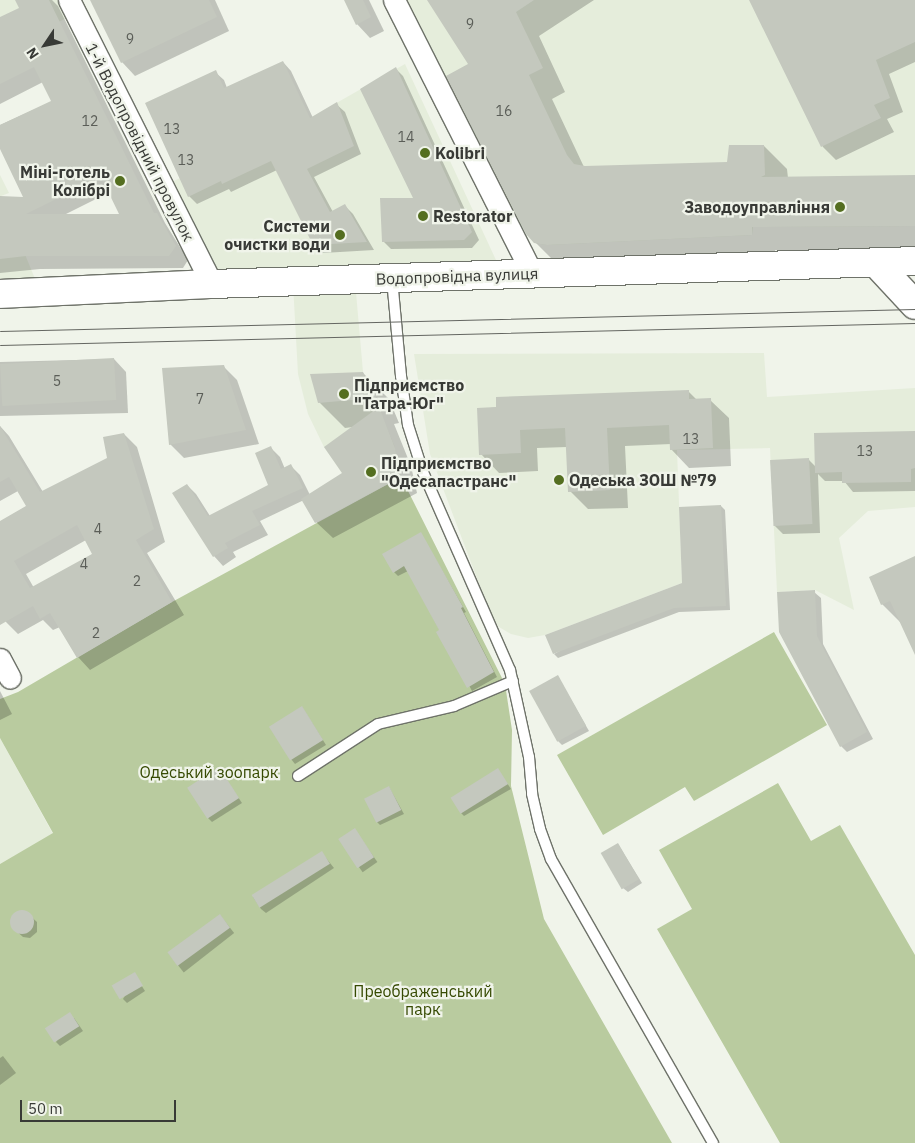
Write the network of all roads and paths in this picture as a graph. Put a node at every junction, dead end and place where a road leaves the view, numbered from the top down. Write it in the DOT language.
graph roads {
  1 [pos="69,0"];
  2 [pos="394,0"];
  3 [pos="915,261"];
  4 [pos="876,263"];
  5 [pos="532,273"];
  6 [pos="392,278"];
  7 [pos="212,284"];
  8 [pos="0,294"];
  9 [pos="915,305"];
  10 [pos="0,659"];
  11 [pos="10,678"];
  12 [pos="513,681"];
  13 [pos="298,776"];
  14 [pos="713,1143"];
  1 -- 7 [label="street, 1-й Водопровідний провулок"];
  2 -- 5 [label="street"];
  3 -- 4 [label="main road, Водопровідна вулиця"];
  4 -- 5 [label="main road, Водопровідна вулиця"];
  4 -- 9 [label="main road"];
  5 -- 6 [label="main road, Водопровідна вулиця"];
  6 -- 7 [label="main road, Водопровідна вулиця"];
  6 -- 12 [label="lane"];
  7 -- 8 [label="main road, Водопровідна вулиця"];
  10 -- 11 [label="street"];
  12 -- 13 [label="lane"];
  12 -- 14 [label="lane"];
}
